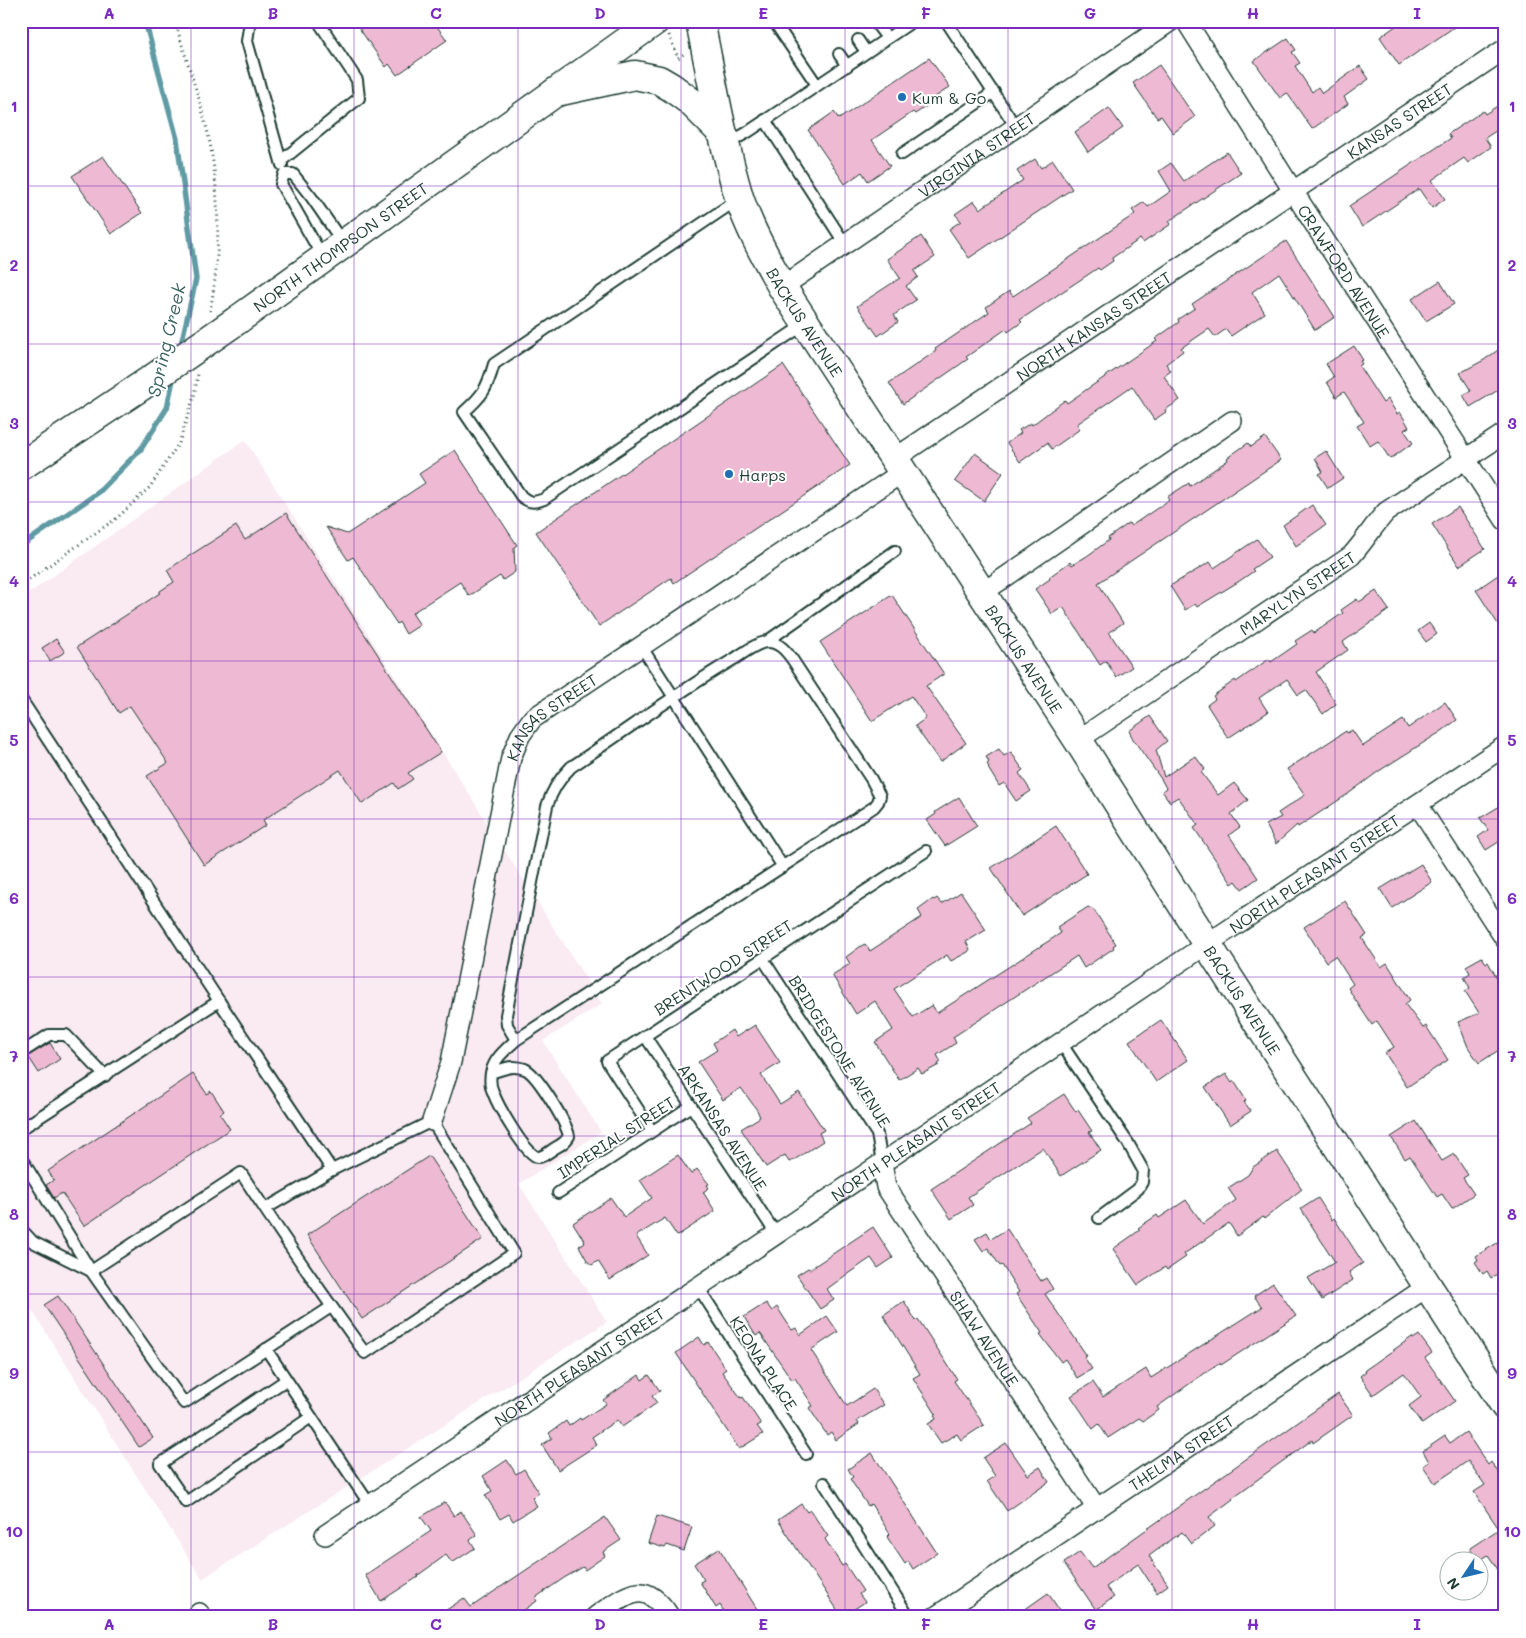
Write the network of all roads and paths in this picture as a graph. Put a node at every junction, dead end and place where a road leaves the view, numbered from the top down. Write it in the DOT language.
graph roads {
  1 [pos="175,21"];
  2 [pos="250,21"];
  3 [pos="318,21"];
  4 [pos="655,21"];
  5 [pos="733,21"];
  6 [pos="785,21"];
  7 [pos="946,21"];
  8 [pos="1171,21"];
  9 [pos="1186,21"];
  10 [pos="907,23"];
  11 [pos="712,24"];
  12 [pos="878,26"];
  13 [pos="887,38"];
  14 [pos="858,40"];
  15 [pos="674,45"];
  16 [pos="1505,49"];
  17 [pos="866,52"];
  18 [pos="839,54"];
  19 [pos="683,55"];
  20 [pos="847,66"];
  21 [pos="817,85"];
  22 [pos="556,92"];
  23 [pos="994,92"];
  24 [pos="765,120"];
  25 [pos="1016,126"];
  26 [pos="725,139"];
  27 [pos="902,154"];
  28 [pos="280,161"];
  29 [pos="284,174"];
  30 [pos="1293,191"];
  31 [pos="740,198"];
  32 [pos="845,244"];
  33 [pos="334,251"];
  34 [pos="782,287"];
  35 [pos="209,317"];
  36 [pos="805,323"];
  37 [pos="200,366"];
  38 [pos="1232,421"];
  39 [pos="1505,433"];
  40 [pos="1465,460"];
  41 [pos="21,466"];
  42 [pos="898,466"];
  43 [pos="1505,520"];
  44 [pos="895,552"];
  45 [pos="21,585"];
  46 [pos="982,593"];
  47 [pos="766,642"];
  48 [pos="641,646"];
  49 [pos="674,698"];
  50 [pos="21,699"];
  51 [pos="1078,740"];
  52 [pos="1505,746"];
  53 [pos="1418,805"];
  54 [pos="926,851"];
  55 [pos="783,867"];
  56 [pos="1505,939"];
  57 [pos="1207,944"];
  58 [pos="763,959"];
  59 [pos="220,1000"];
  60 [pos="645,1036"];
  61 [pos="516,1040"];
  62 [pos="1060,1042"];
  63 [pos="21,1053"];
  64 [pos="491,1073"];
  65 [pos="105,1076"];
  66 [pos="691,1106"];
  67 [pos="432,1121"];
  68 [pos="21,1129"];
  69 [pos="652,1131"];
  70 [pos="21,1158"];
  71 [pos="882,1163"];
  72 [pos="332,1170"];
  73 [pos="558,1193"];
  74 [pos="265,1209"];
  75 [pos="1099,1218"];
  76 [pos="21,1229"];
  77 [pos="776,1234"];
  78 [pos="91,1271"];
  79 [pos="698,1288"];
  80 [pos="1427,1288"];
  81 [pos="331,1306"];
  82 [pos="266,1349"];
  83 [pos="286,1380"];
  84 [pos="1505,1406"];
  85 [pos="311,1418"];
  86 [pos="806,1454"];
  87 [pos="824,1483"];
  88 [pos="370,1505"];
  89 [pos="1097,1509"];
  90 [pos="325,1535"];
  91 [pos="594,1617"];
  92 [pos="670,1617"];
  93 [pos="909,1617"];
  94 [pos="934,1617"];
  1 -- 35 [label="path"];
  2 -- 28 [label="lane"];
  3 -- 28 [label="lane"];
  4 -- 22 [label="street, NORTH THOMPSON STREET"];
  5 -- 11 [label="path"];
  6 -- 21 [label="lane"];
  7 -- 23 [label="lane"];
  8 -- 25 [label="street, VIRGINIA STREET"];
  9 -- 30 [label="street, CRAWFORD AVENUE"];
  10 -- 13 [label="lane"];
  11 -- 26 [label="street, BACKUS AVENUE"];
  12 -- 13 [label="lane"];
  13 -- 17 [label="lane"];
  14 -- 17 [label="lane"];
  15 -- 19 [label="path"];
  16 -- 30 [label="street, KANSAS STREET"];
  17 -- 20 [label="lane"];
  18 -- 20 [label="lane"];
  20 -- 21 [label="lane"];
  21 -- 24 [label="lane"];
  22 -- 26 [label="street"];
  22 -- 33 [label="street, NORTH THOMPSON STREET"];
  23 -- 25 [label="lane"];
  23 -- 27 [label="lane"];
  24 -- 26 [label="lane"];
  24 -- 32 [label="lane"];
  25 -- 32 [label="street, VIRGINIA STREET"];
  26 -- 31 [label="street, BACKUS AVENUE"];
  28 -- 29 [label="lane"];
  29 -- 33 [label="lane"];
  29 -- 33 [label="lane"];
  30 -- 40 [label="street, CRAWFORD AVENUE"];
  30 -- 42 [label="street, NORTH KANSAS STREET"];
  31 -- 34 [label="street, BACKUS AVENUE"];
  31 -- 36 [label="lane"];
  32 -- 34 [label="street, VIRGINIA STREET"];
  33 -- 41 [label="street, NORTH THOMPSON STREET, bridge"];
  34 -- 36 [label="street, BACKUS AVENUE"];
  36 -- 42 [label="street, BACKUS AVENUE"];
  37 -- 45 [label="path"];
  38 -- 46 [label="street, BACKUS AVENUE"];
  39 -- 40 [label="street, MARYLYN STREET"];
  40 -- 43 [label="street, CRAWFORD AVENUE"];
  40 -- 51 [label="street, MARYLYN STREET"];
  42 -- 46 [label="street, BACKUS AVENUE"];
  42 -- 48 [label="street, KANSAS STREET"];
  44 -- 47 [label="lane"];
  46 -- 51 [label="street, BACKUS AVENUE"];
  47 -- 49 [label="lane"];
  47 -- 55 [label="lane"];
  48 -- 49 [label="lane"];
  48 -- 67 [label="street, KANSAS STREET"];
  49 -- 55 [label="lane"];
  49 -- 61 [label="lane"];
  50 -- 59 [label="lane"];
  51 -- 57 [label="street, BACKUS AVENUE"];
  52 -- 53 [label="street, NORTH PLEASANT STREET"];
  53 -- 56 [label="street"];
  53 -- 57 [label="street, NORTH PLEASANT STREET"];
  54 -- 58 [label="lane, BRENTWOOD STREET"];
  55 -- 61 [label="lane"];
  57 -- 62 [label="street, NORTH PLEASANT STREET"];
  57 -- 80 [label="street, BACKUS AVENUE"];
  58 -- 60 [label="lane, BRENTWOOD STREET"];
  58 -- 71 [label="lane, BRIDGESTONE AVENUE"];
  59 -- 65 [label="lane"];
  59 -- 72 [label="lane"];
  60 -- 66 [label="lane, ARKANSAS AVENUE"];
  60 -- 69 [label="lane, BRENTWOOD STREET"];
  61 -- 64 [label="lane"];
  62 -- 71 [label="street, NORTH PLEASANT STREET"];
  62 -- 75 [label="lane"];
  63 -- 65 [label="lane"];
  64 -- 64 [label="lane"];
  65 -- 68 [label="lane"];
  66 -- 69 [label="lane, IMPERIAL STREET"];
  66 -- 77 [label="lane, ARKANSAS AVENUE"];
  67 -- 72 [label="lane"];
  67 -- 81 [label="lane"];
  69 -- 73 [label="lane, IMPERIAL STREET"];
  70 -- 78 [label="lane"];
  71 -- 77 [label="street, NORTH PLEASANT STREET"];
  71 -- 89 [label="street, SHAW AVENUE"];
  72 -- 74 [label="lane"];
  74 -- 78 [label="lane"];
  74 -- 81 [label="lane"];
  76 -- 78 [label="lane"];
  77 -- 79 [label="street, NORTH PLEASANT STREET"];
  78 -- 82 [label="lane"];
  79 -- 86 [label="lane, KEONA PLACE"];
  79 -- 88 [label="street, NORTH PLEASANT STREET"];
  80 -- 84 [label="street, BACKUS AVENUE"];
  80 -- 89 [label="street, THELMA STREET"];
  81 -- 82 [label="lane"];
  82 -- 83 [label="lane"];
  83 -- 85 [label="lane"];
  83 -- 85 [label="lane"];
  85 -- 88 [label="lane"];
  87 -- 93 [label="lane"];
  88 -- 90 [label="street, NORTH PLEASANT STREET"];
  89 -- 94 [label="street, THELMA STREET"];
  91 -- 92 [label="street"];
}
